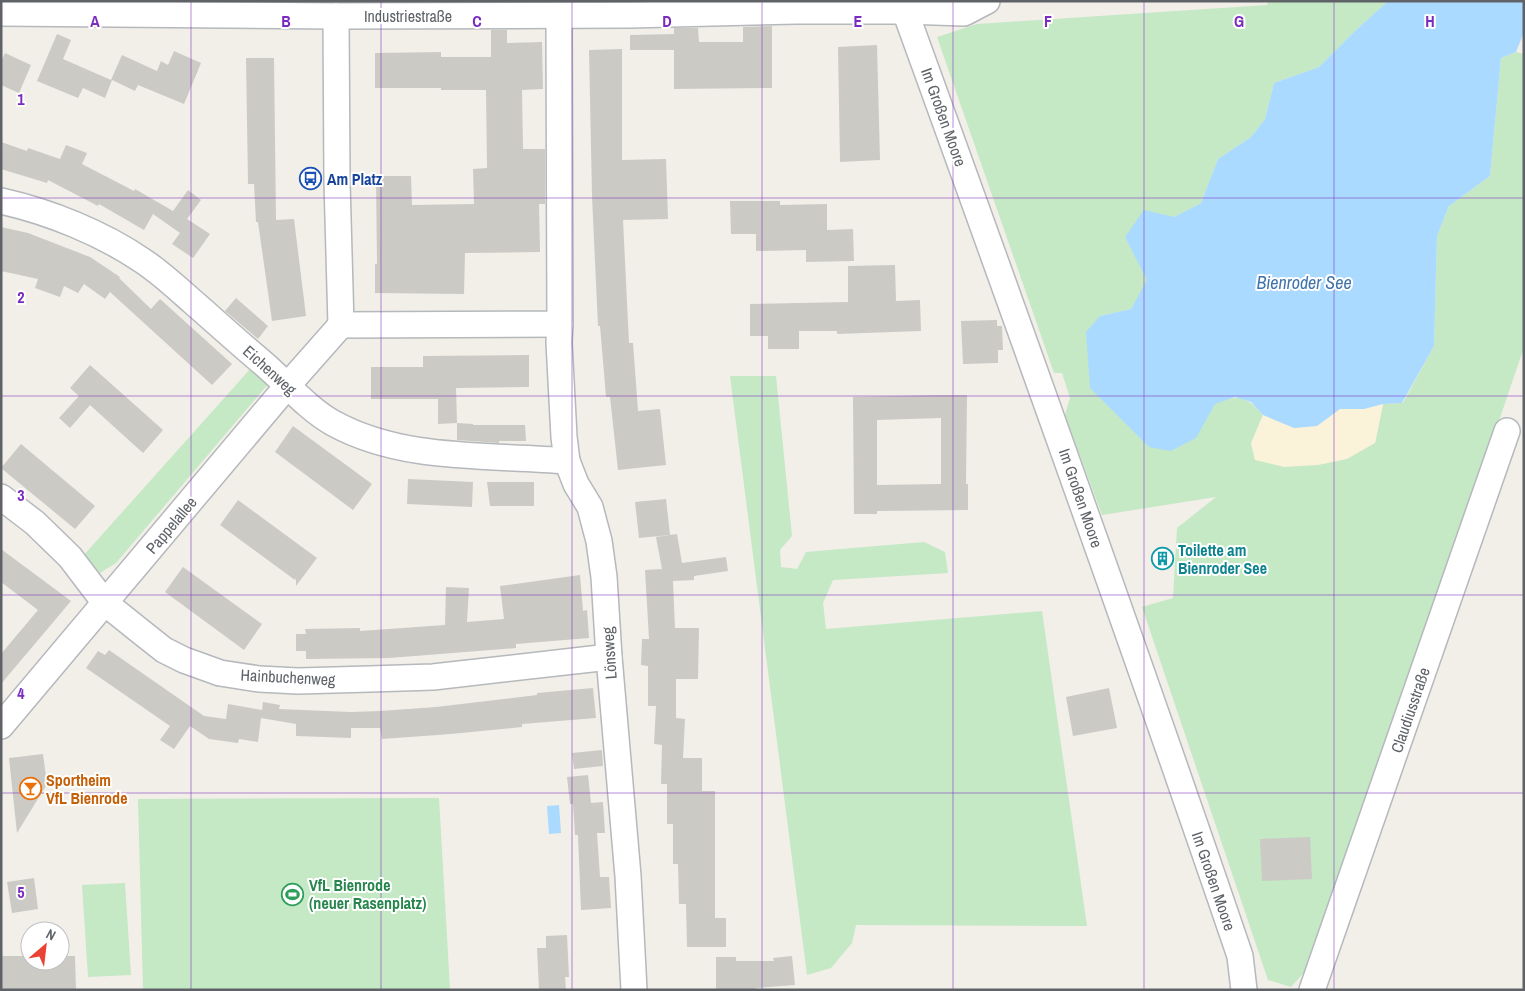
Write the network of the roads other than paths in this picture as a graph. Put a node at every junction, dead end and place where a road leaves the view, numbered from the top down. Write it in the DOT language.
graph roads {
  1 [pos="987,1"];
  2 [pos="905,11"];
  3 [pos="1,13"];
  4 [pos="336,16"];
  5 [pos="559,16"];
  6 [pos="1,201"];
  7 [pos="560,324"];
  8 [pos="341,325"];
  9 [pos="288,385"];
  10 [pos="1507,431"];
  11 [pos="567,461"];
  12 [pos="1,497"];
  13 [pos="105,602"];
  14 [pos="609,657"];
  15 [pos="1,726"];
  16 [pos="634,990"];
  17 [pos="1244,990"];
  18 [pos="1312,990"];
  1 -- 2 [label="street, Industriestraße"];
  2 -- 5 [label="street, Industriestraße"];
  2 -- 17 [label="street, Im Großen Moore"];
  3 -- 4 [label="street, Industriestraße"];
  4 -- 5 [label="street, Industriestraße"];
  4 -- 8 [label="street"];
  5 -- 7 [label="street"];
  6 -- 9 [label="street, Eichenweg"];
  7 -- 8 [label="street"];
  7 -- 11 [label="street, Lönsweg"];
  8 -- 9 [label="street, Pappelallee"];
  9 -- 11 [label="street, Eichenweg"];
  9 -- 13 [label="street, Pappelallee"];
  10 -- 18 [label="street, Claudiusstraße"];
  11 -- 14 [label="street, Lönsweg"];
  12 -- 13 [label="street, Hainbuchenweg"];
  13 -- 14 [label="street, Hainbuchenweg"];
  13 -- 15 [label="street, Pappelallee"];
  14 -- 16 [label="street, Lönsweg"];
}
